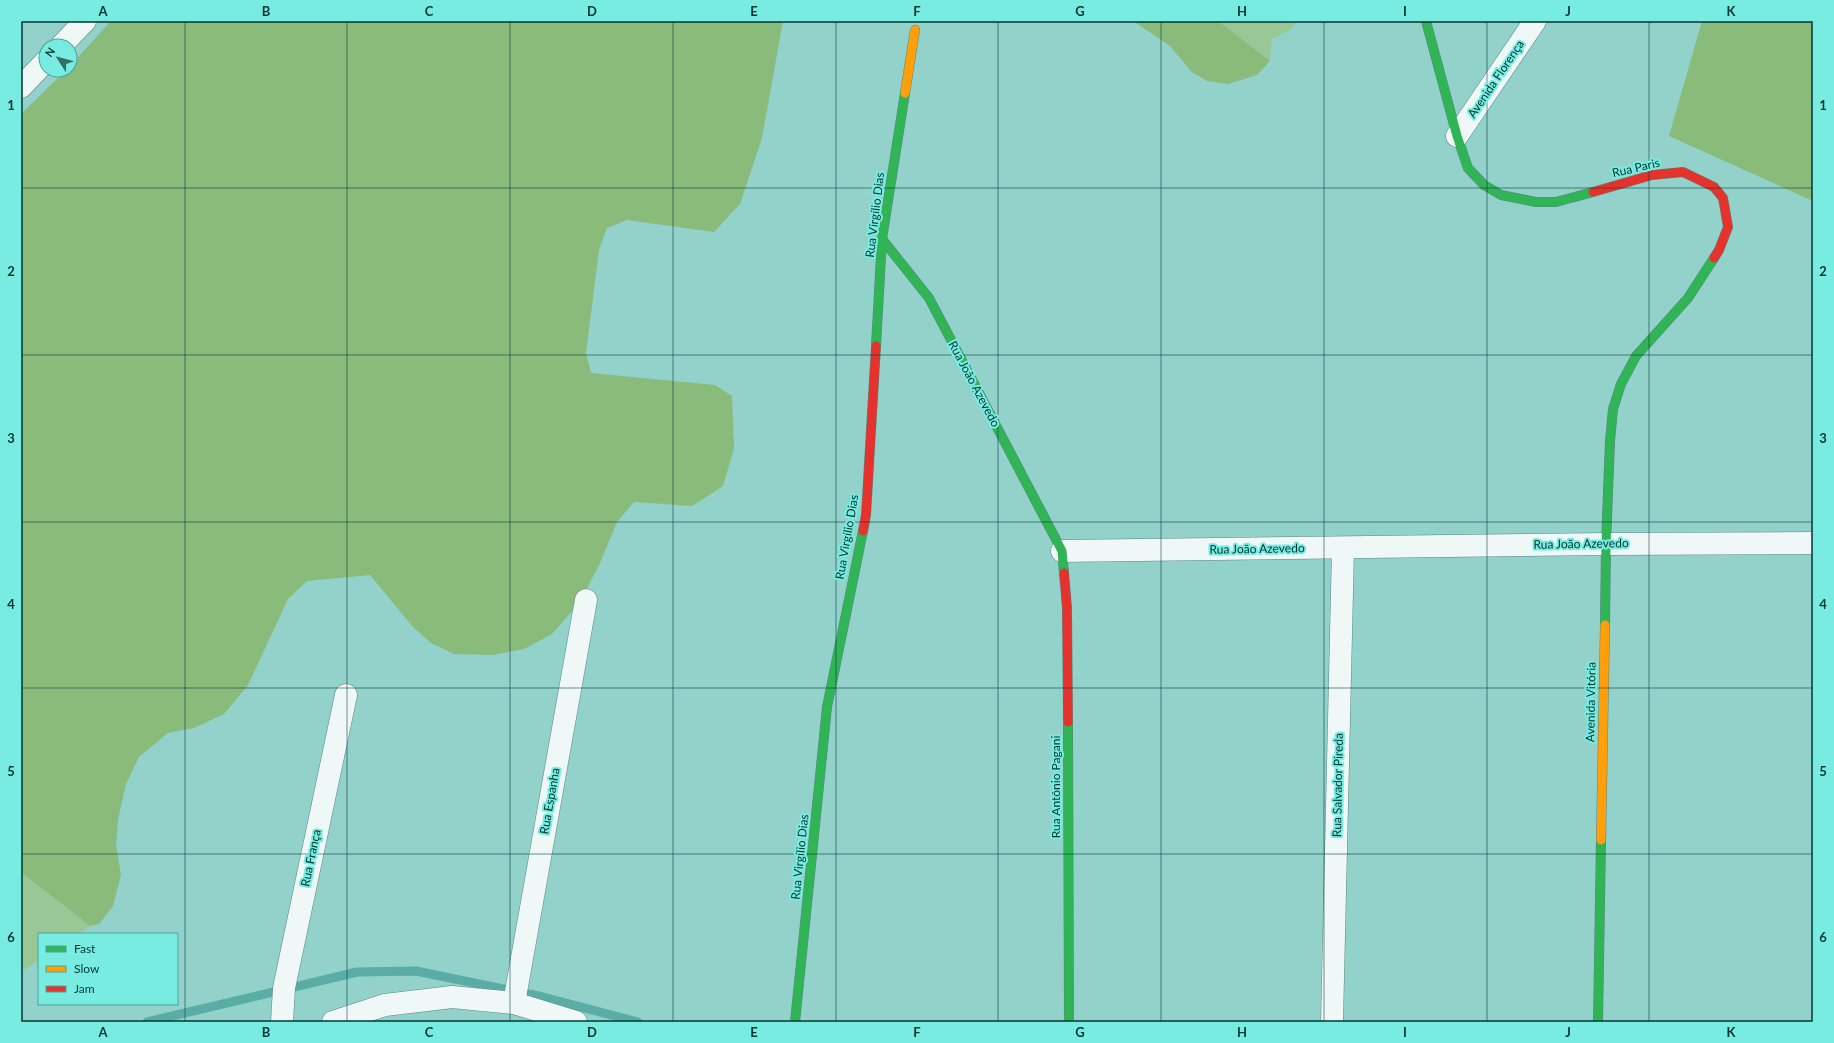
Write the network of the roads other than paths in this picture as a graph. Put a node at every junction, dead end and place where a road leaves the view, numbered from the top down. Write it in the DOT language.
graph roads {
  1 [pos="85,21"];
  2 [pos="1426,21"];
  3 [pos="1535,21"];
  4 [pos="915,30"];
  5 [pos="69,38"];
  6 [pos="38,69"];
  7 [pos="21,87"];
  8 [pos="1457,136"];
  9 [pos="882,239"];
  10 [pos="1621,384"];
  11 [pos="1813,543"];
  12 [pos="1606,544"];
  13 [pos="1343,548"];
  14 [pos="1062,551"];
  15 [pos="586,600"];
  16 [pos="346,695"];
  17 [pos="514,1003"];
  18 [pos="282,1022"];
  19 [pos="333,1022"];
  20 [pos="576,1022"];
  21 [pos="795,1022"];
  22 [pos="1069,1022"];
  23 [pos="1332,1022"];
  24 [pos="1598,1022"];
  1 -- 5 [label="street"];
  2 -- 8 [label="street, Rua Paris"];
  3 -- 8 [label="street, Avenida Florença"];
  4 -- 9 [label="street, Rua Virgílio Dias"];
  6 -- 7 [label="street"];
  8 -- 10 [label="street, Rua Paris"];
  9 -- 14 [label="street, Rua João Azevedo"];
  9 -- 21 [label="street, Rua Virgílio Dias"];
  10 -- 12 [label="street, Avenida Vitória"];
  11 -- 12 [label="street, Rua João Azevedo"];
  12 -- 13 [label="street, Rua João Azevedo"];
  12 -- 24 [label="street, Avenida Vitória"];
  13 -- 14 [label="street, Rua João Azevedo"];
  13 -- 23 [label="street, Rua Salvador Pireda"];
  14 -- 22 [label="street, Rua Antônio Pagani"];
  15 -- 17 [label="street, Rua Espanha"];
  16 -- 18 [label="street, Rua França"];
  17 -- 19 [label="street"];
  17 -- 20 [label="street"];
}
